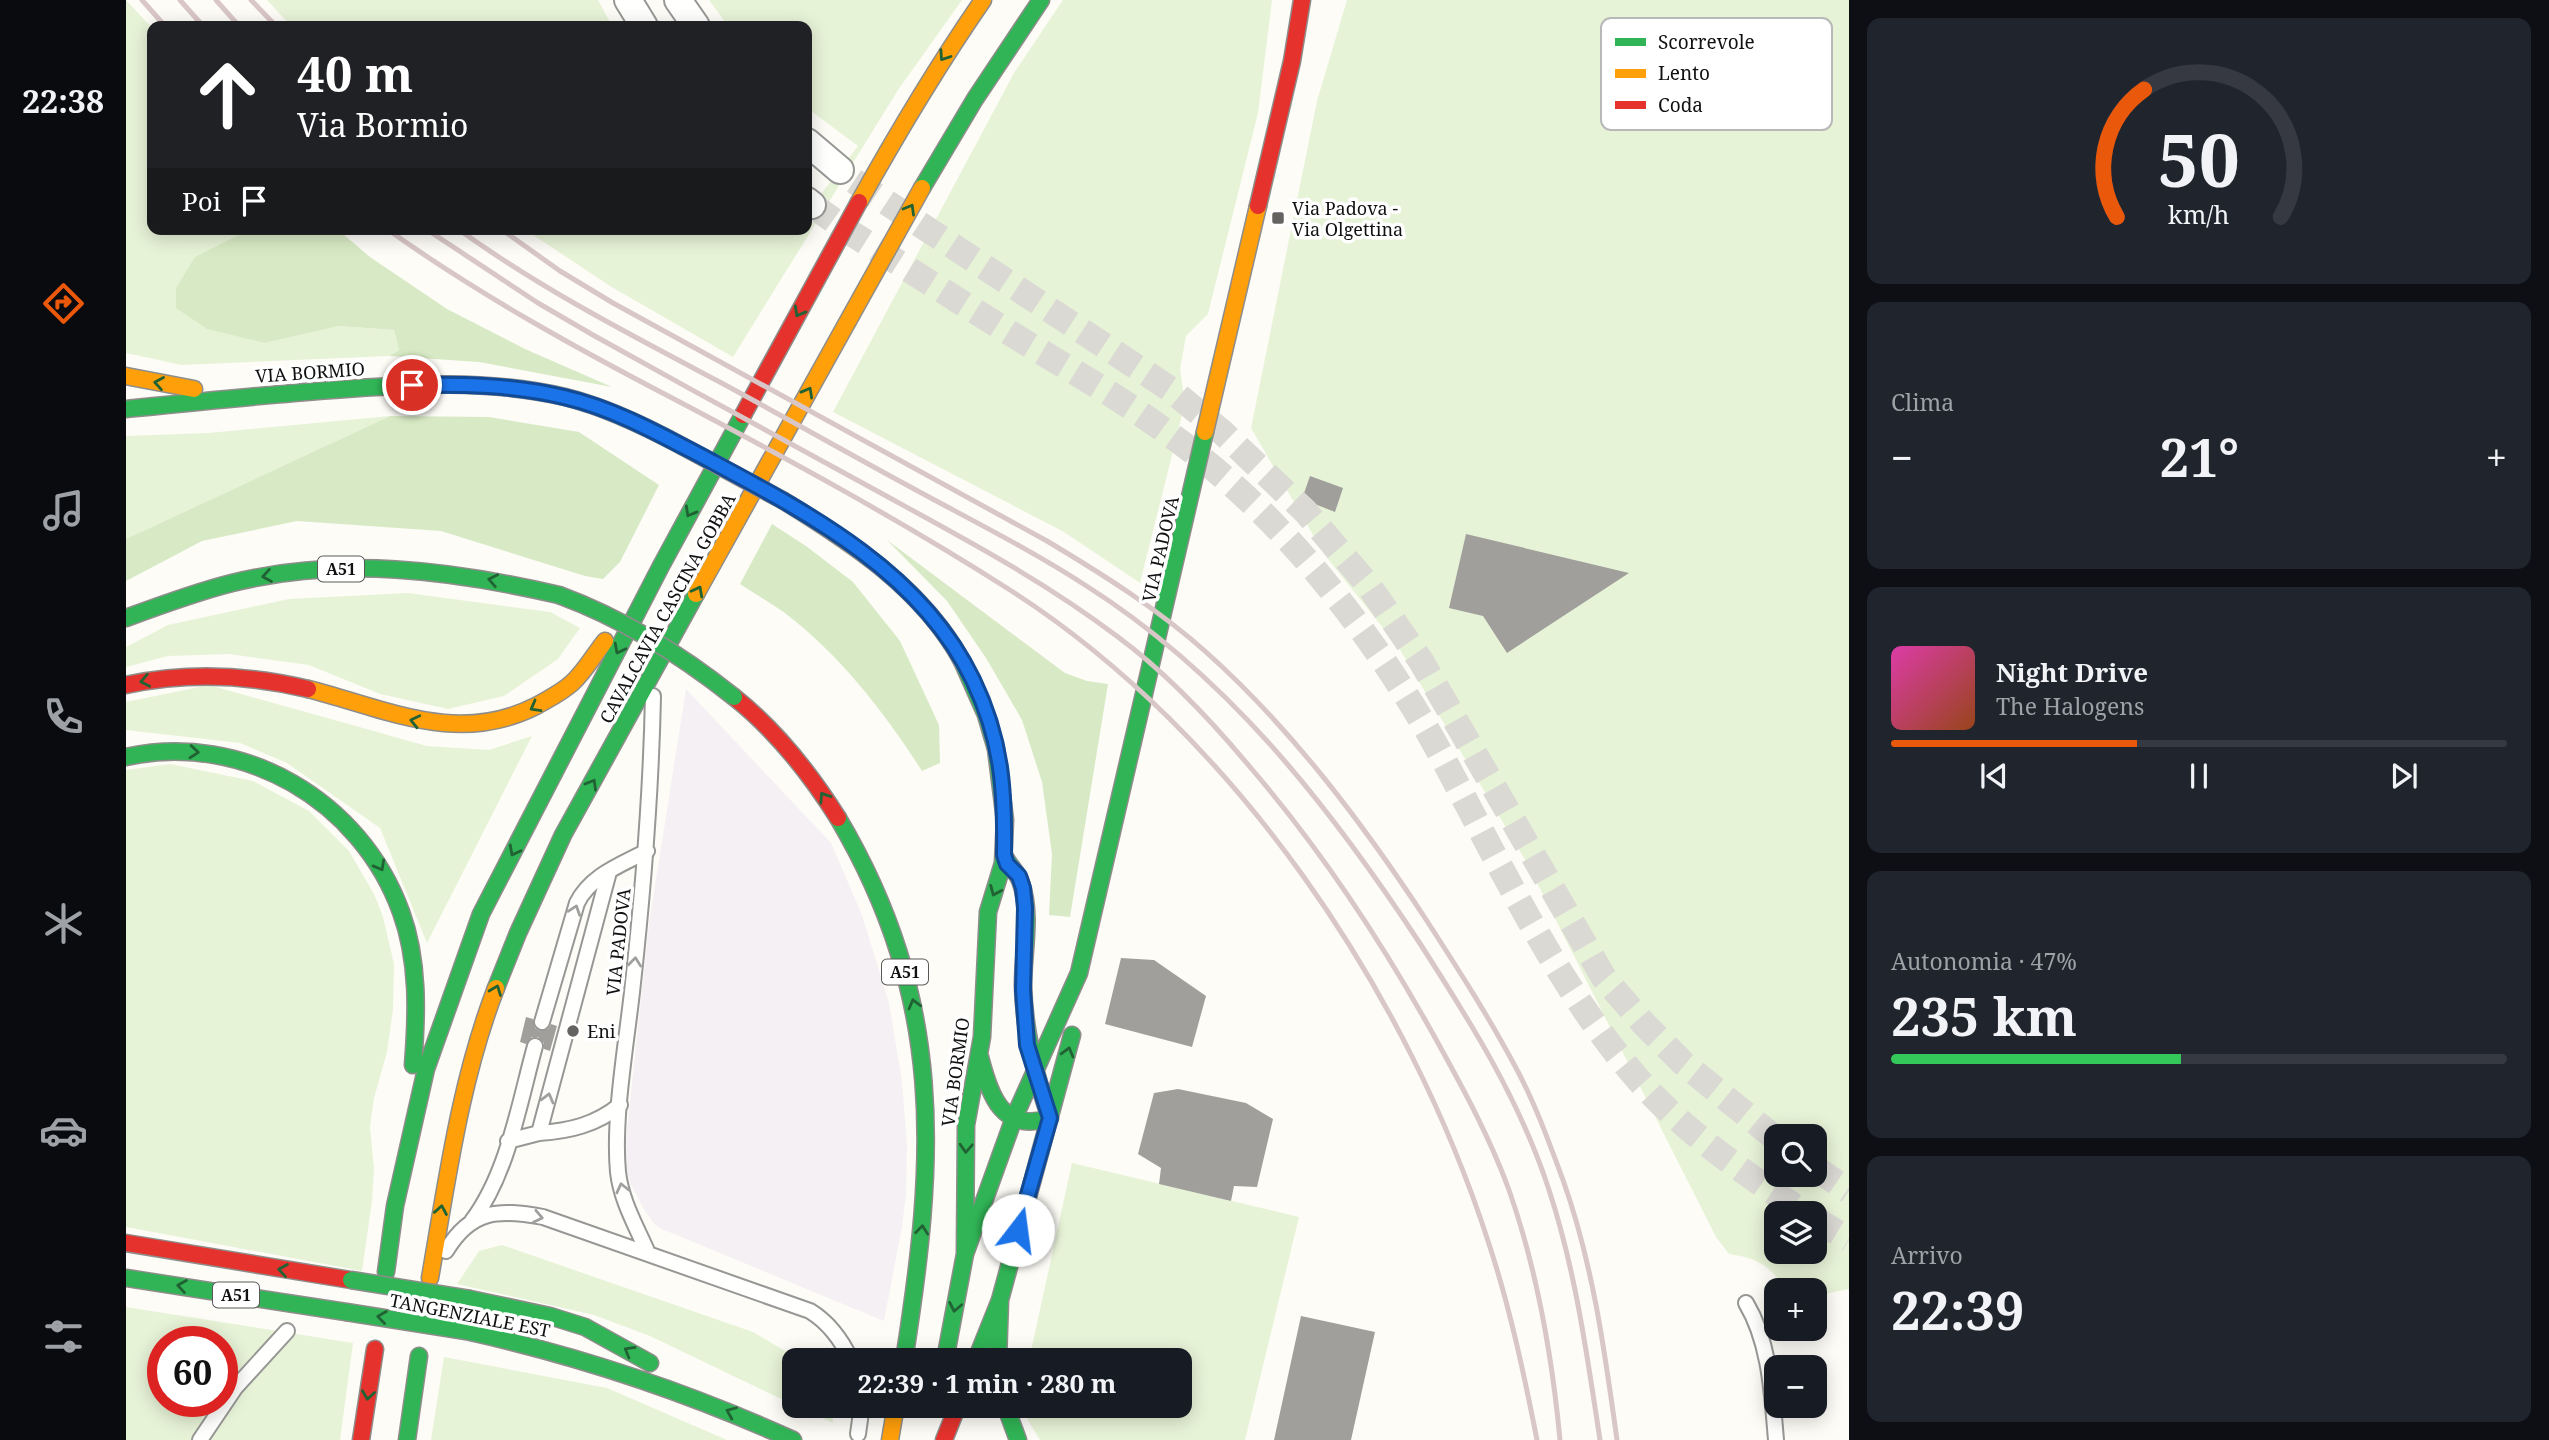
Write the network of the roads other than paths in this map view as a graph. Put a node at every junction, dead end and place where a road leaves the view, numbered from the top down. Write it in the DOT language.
graph roads {
  1 [pos="628,0"];
  2 [pos="678,0"];
  3 [pos="983,0"];
  4 [pos="1041,0"];
  5 [pos="1294,0"];
  6 [pos="1302,0"];
  7 [pos="1314,0"];
  8 [pos="641,21"];
  9 [pos="693,21"];
  10 [pos="1297,26"];
  11 [pos="1292,61"];
  12 [pos="812,146"];
  13 [pos="839,170"];
  14 [pos="126,376"];
  15 [pos="241,397"];
  16 [pos="126,409"];
  17 [pos="661,566"];
  18 [pos="126,618"];
  19 [pos="654,673"];
  20 [pos="126,685"];
  21 [pos="126,757"];
  22 [pos="647,852"];
  23 [pos="1004,855"];
  24 [pos="609,872"];
  25 [pos="1075,984"];
  26 [pos="542,1022"];
  27 [pos="535,1046"];
  28 [pos="980,1057"];
  29 [pos="1035,1073"];
  30 [pos="620,1105"];
  31 [pos="1014,1118"];
  32 [pos="1050,1118"];
  33 [pos="539,1133"];
  34 [pos="508,1141"];
  35 [pos="395,1206"];
  36 [pos="472,1221"];
  37 [pos="126,1243"];
  38 [pos="647,1251"];
  39 [pos="965,1254"];
  40 [pos="386,1272"];
  41 [pos="126,1278"];
  42 [pos="430,1278"];
  43 [pos="1000,1300"];
  44 [pos="1746,1303"];
  45 [pos="287,1331"];
  46 [pos="845,1348"];
  47 [pos="906,1348"];
  48 [pos="946,1348"];
  49 [pos="981,1348"];
  50 [pos="998,1348"];
  51 [pos="375,1349"];
  52 [pos="419,1356"];
  53 [pos="683,1392"];
  54 [pos="860,1418"];
  55 [pos="894,1418"];
  56 [pos="953,1418"];
  57 [pos="1010,1418"];
  58 [pos="936,1421"];
  59 [pos="858,1434"];
  60 [pos="200,1440"];
  61 [pos="361,1440"];
  62 [pos="407,1440"];
  63 [pos="793,1440"];
  64 [pos="890,1440"];
  65 [pos="938,1440"];
  66 [pos="944,1440"];
  67 [pos="1018,1440"];
  68 [pos="1776,1440"];
  1 -- 8 [label="street"];
  2 -- 9 [label="street"];
  3 -- 17 [label="main road, CAVALCAVIA CASCINA GOBBA, one-way"];
  19 -- 4 [label="main road, CAVALCAVIA CASCINA GOBBA, one-way"];
  5 -- 10 [label="main road, VIA PADOVA"];
  6 -- 10 [label="main road, VIA PADOVA"];
  7 -- 11 [label="main road"];
  10 -- 11 [label="main road, VIA PADOVA"];
  11 -- 25 [label="main road, VIA PADOVA"];
  12 -- 13 [label="street"];
  15 -- 14 [label="main road, one-way"];
  15 -- 16 [label="main road, VIA BORMIO"];
  15 -- 23 [label="main road, VIA BORMIO, bridge"];
  17 -- 20 [label="main road, one-way"];
  17 -- 35 [label="main road, CAVALCAVIA CASCINA GOBBA, one-way"];
  47 -- 18 [label="main road, A51, one-way, bridge"];
  19 -- 22 [label="lane, VIA PADOVA"];
  42 -- 19 [label="main road, CAVALCAVIA CASCINA GOBBA, one-way"];
  21 -- 35 [label="main road, one-way"];
  22 -- 24 [label="lane"];
  30 -- 22 [label="lane, VIA PADOVA, one-way"];
  23 -- 28 [label="main road, VIA BORMIO, one-way"];
  23 -- 29 [label="main road"];
  26 -- 24 [label="lane, one-way"];
  33 -- 24 [label="lane, one-way"];
  25 -- 29 [label="main road, VIA PADOVA"];
  32 -- 25 [label="main road, one-way"];
  27 -- 34 [label="lane"];
  28 -- 31 [label="main road"];
  28 -- 39 [label="main road, VIA BORMIO, one-way"];
  29 -- 31 [label="main road, VIA PADOVA"];
  29 -- 32 [label="main road"];
  30 -- 33 [label="lane"];
  38 -- 30 [label="lane, VIA PADOVA, one-way"];
  31 -- 32 [label="main road"];
  31 -- 39 [label="main road, VIA PADOVA"];
  32 -- 43 [label="main road"];
  33 -- 34 [label="lane"];
  34 -- 36 [label="lane"];
  35 -- 40 [label="main road, CAVALCAVIA CASCINA GOBBA"];
  36 -- 38 [label="lane, one-way"];
  36 -- 42 [label="lane"];
  53 -- 37 [label="main road, one-way, bridge"];
  38 -- 46 [label="lane"];
  39 -- 48 [label="main road, VIA PADOVA, one-way"];
  53 -- 41 [label="main road, TANGENZIALE EST / A51, one-way, bridge"];
  43 -- 49 [label="main road"];
  43 -- 50 [label="main road"];
  44 -- 68 [label="lane"];
  45 -- 60 [label="lane"];
  51 -- 61 [label="main road, one-way"];
  52 -- 62 [label="main road"];
  63 -- 53 [label="main road, TANGENZIALE EST / A51, one-way"];
  54 -- 59 [label="lane"];
  55 -- 64 [label="main road"];
  56 -- 66 [label="main road"];
  57 -- 67 [label="main road"];
  58 -- 65 [label="main road"];
}
